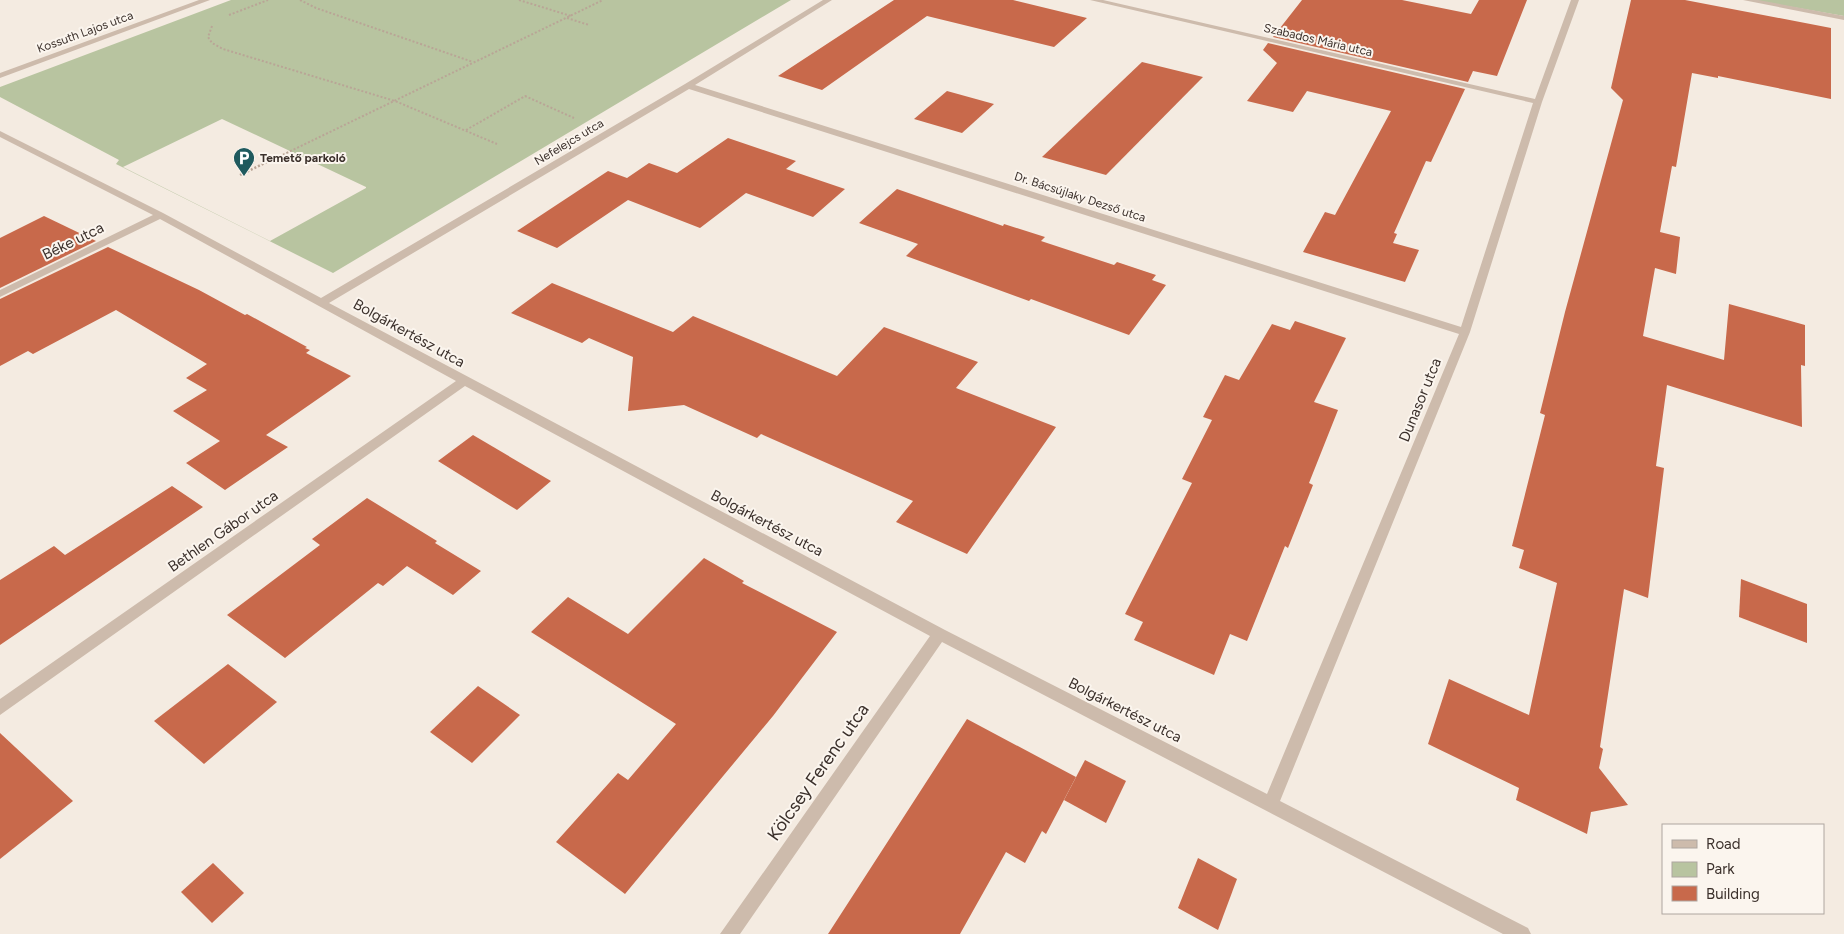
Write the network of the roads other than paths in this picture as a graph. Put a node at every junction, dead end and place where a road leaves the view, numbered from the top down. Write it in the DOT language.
graph roads {
  1 [pos="206,0"];
  2 [pos="828,0"];
  3 [pos="1094,0"];
  4 [pos="1575,0"];
  5 [pos="1747,0"];
  6 [pos="1844,18"];
  7 [pos="0,76"];
  8 [pos="688,86"];
  9 [pos="1538,102"];
  10 [pos="0,134"];
  11 [pos="160,215"];
  12 [pos="0,294"];
  13 [pos="321,303"];
  14 [pos="1465,332"];
  15 [pos="464,381"];
  16 [pos="940,634"];
  17 [pos="0,708"];
  18 [pos="1271,803"];
  19 [pos="729,934"];
  20 [pos="1522,934"];
  1 -- 7 [label="street, Kossuth Lajos utca"];
  2 -- 8 [label="street, Nefelejcs utca"];
  3 -- 9 [label="street, Szabados Mária utca"];
  4 -- 9 [label="street, Dunasor utca"];
  5 -- 6 [label="street"];
  8 -- 13 [label="street, Nefelejcs utca"];
  8 -- 14 [label="street, Dr. Bácsújlaky Dezső utca"];
  9 -- 14 [label="street, Dunasor utca"];
  10 -- 11 [label="street, Bolgárkertész utca"];
  11 -- 12 [label="street, Béke utca"];
  11 -- 13 [label="street, Bolgárkertész utca"];
  13 -- 15 [label="street, Bolgárkertész utca"];
  14 -- 18 [label="street, Dunasor utca"];
  15 -- 16 [label="street, Bolgárkertész utca"];
  15 -- 17 [label="street, Bethlen Gábor utca"];
  16 -- 18 [label="street, Bolgárkertész utca"];
  16 -- 19 [label="street, Kölcsey Ferenc utca"];
  18 -- 20 [label="street, Bolgárkertész utca"];
}
